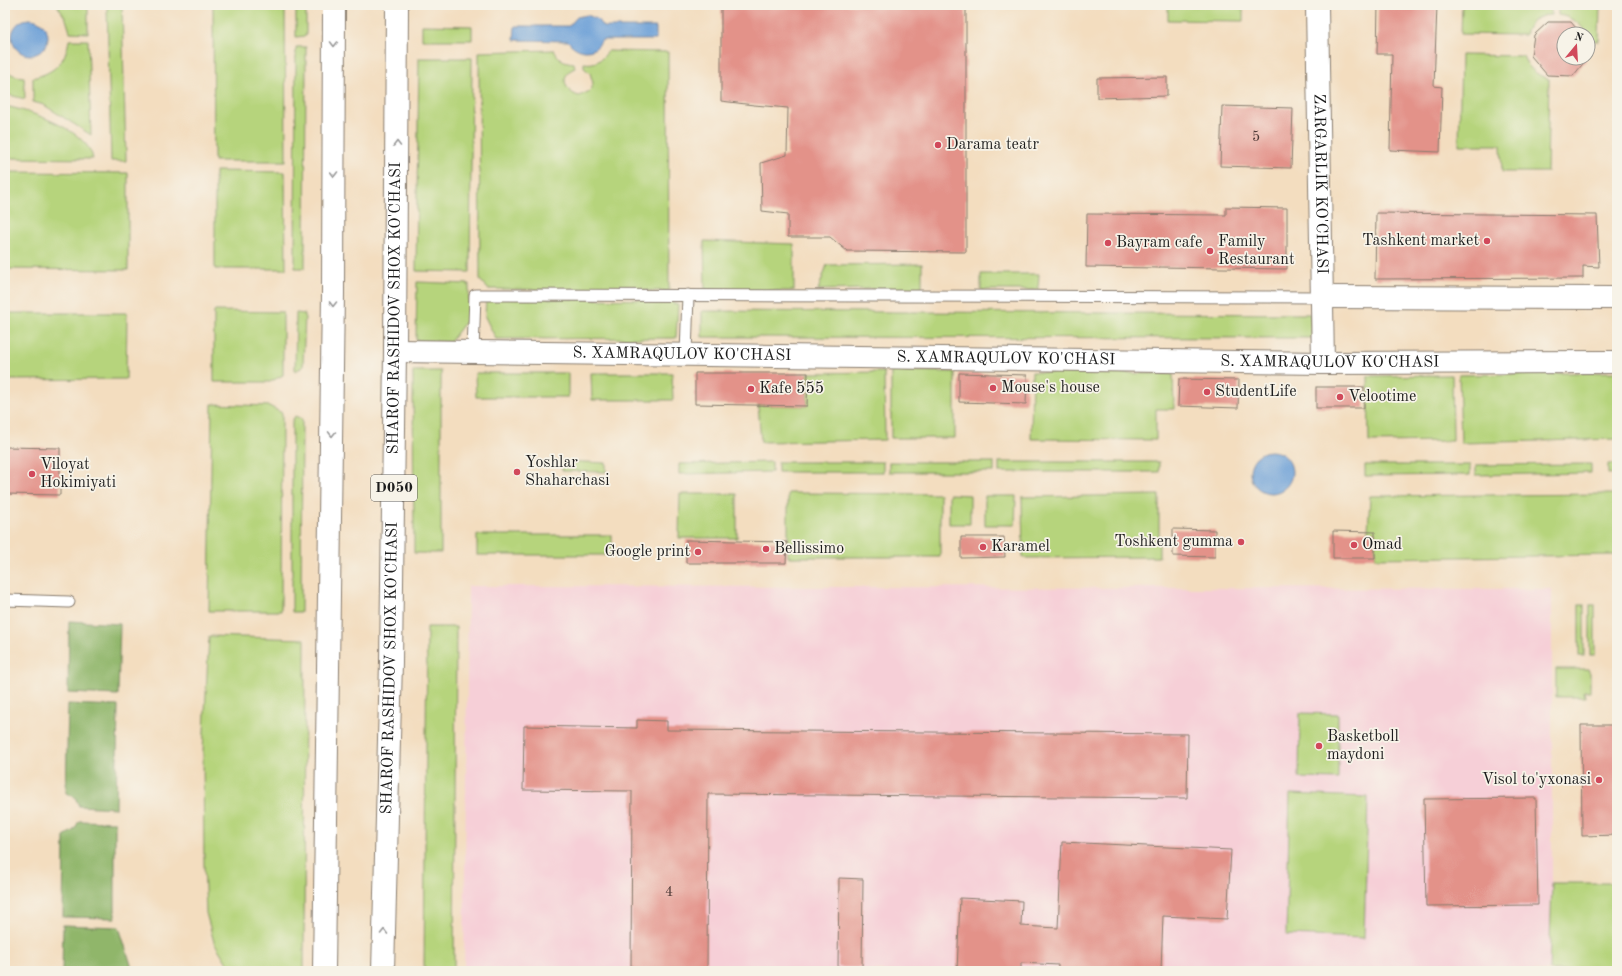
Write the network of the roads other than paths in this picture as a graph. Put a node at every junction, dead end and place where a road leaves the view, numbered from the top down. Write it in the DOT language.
graph roads {
  1 [pos="334,5"];
  2 [pos="397,5"];
  3 [pos="1317,5"];
  4 [pos="688,295"];
  5 [pos="1322,297"];
  6 [pos="1617,298"];
  7 [pos="396,351"];
  8 [pos="473,352"];
  9 [pos="686,355"];
  10 [pos="1617,362"];
  11 [pos="1323,363"];
  12 [pos="5,600"];
  13 [pos="70,602"];
  14 [pos="324,971"];
  15 [pos="383,971"];
  1 -- 14 [label="main road, one-way"];
  7 -- 2 [label="main road, SHAROF RASHIDOV SHOX KO'CHASI / D050, one-way"];
  3 -- 5 [label="main road, ZARGARLIK KO'CHASI"];
  4 -- 5 [label="lane"];
  4 -- 8 [label="lane"];
  4 -- 9 [label="lane"];
  5 -- 6 [label="main road"];
  5 -- 11 [label="main road, ZARGARLIK KO'CHASI"];
  7 -- 8 [label="main road, S. XAMRAQULOV KO'CHASI"];
  15 -- 7 [label="main road, SHAROF RASHIDOV SHOX KO'CHASI / D050, one-way"];
  8 -- 9 [label="main road, S. XAMRAQULOV KO'CHASI"];
  9 -- 11 [label="main road, S. XAMRAQULOV KO'CHASI"];
  10 -- 11 [label="main road, S. XAMRAQULOV KO'CHASI"];
  12 -- 13 [label="lane"];
}
